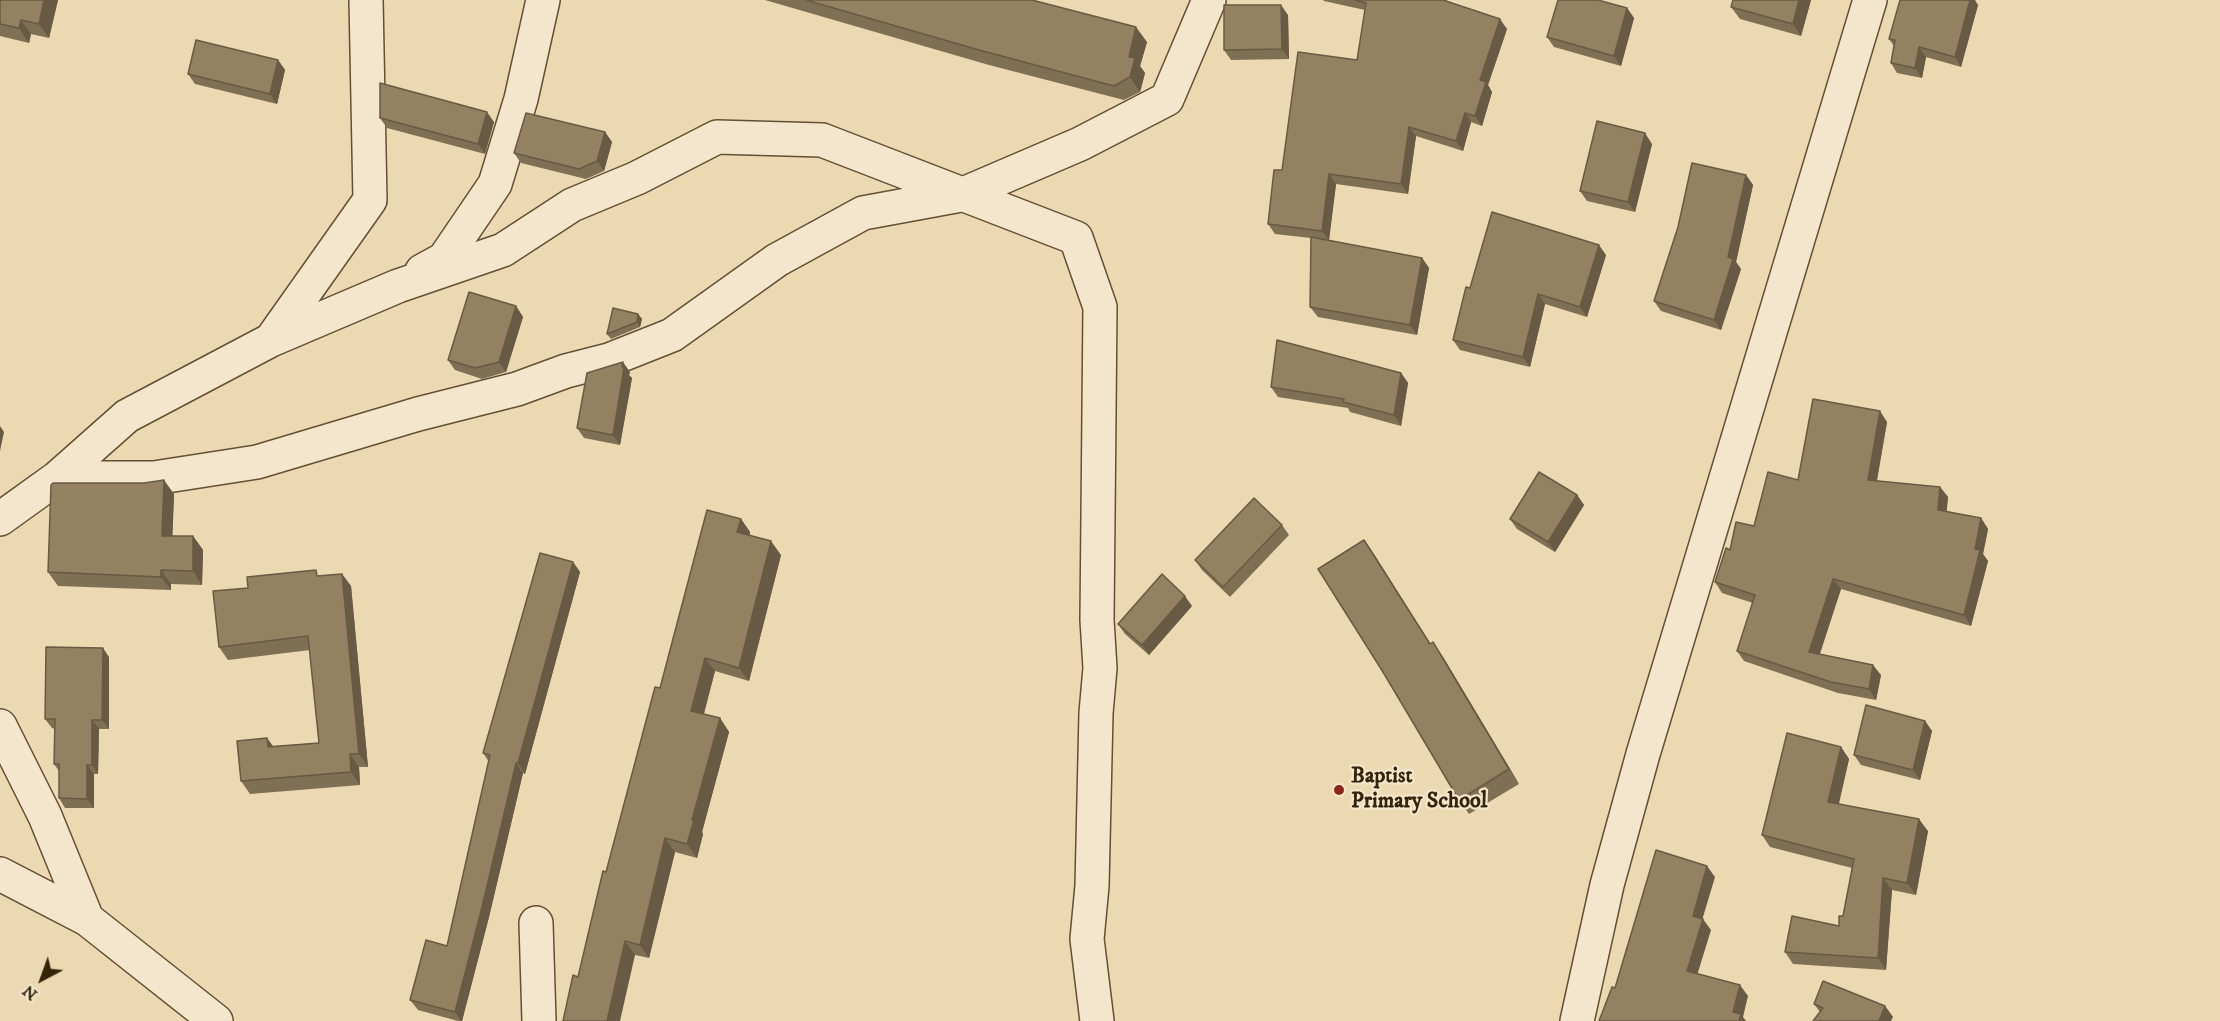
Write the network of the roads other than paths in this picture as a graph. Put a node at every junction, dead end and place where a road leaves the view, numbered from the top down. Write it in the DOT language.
graph roads {
  1 [pos="366,0"];
  2 [pos="543,0"];
  3 [pos="1209,0"];
  4 [pos="1870,0"];
  5 [pos="961,195"];
  6 [pos="398,286"];
  7 [pos="271,340"];
  8 [pos="57,478"];
  9 [pos="0,519"];
  10 [pos="0,726"];
  11 [pos="0,874"];
  12 [pos="87,919"];
  13 [pos="536,924"];
  14 [pos="216,1021"];
  15 [pos="539,1021"];
  16 [pos="1097,1021"];
  17 [pos="1577,1021"];
  1 -- 7 [label="street"];
  2 -- 6 [label="street"];
  3 -- 5 [label="street"];
  4 -- 17 [label="street"];
  5 -- 6 [label="street"];
  5 -- 8 [label="street"];
  5 -- 16 [label="street"];
  6 -- 7 [label="street"];
  7 -- 8 [label="street"];
  8 -- 9 [label="street"];
  10 -- 12 [label="street"];
  11 -- 12 [label="street"];
  12 -- 14 [label="street"];
  13 -- 15 [label="street"];
}
